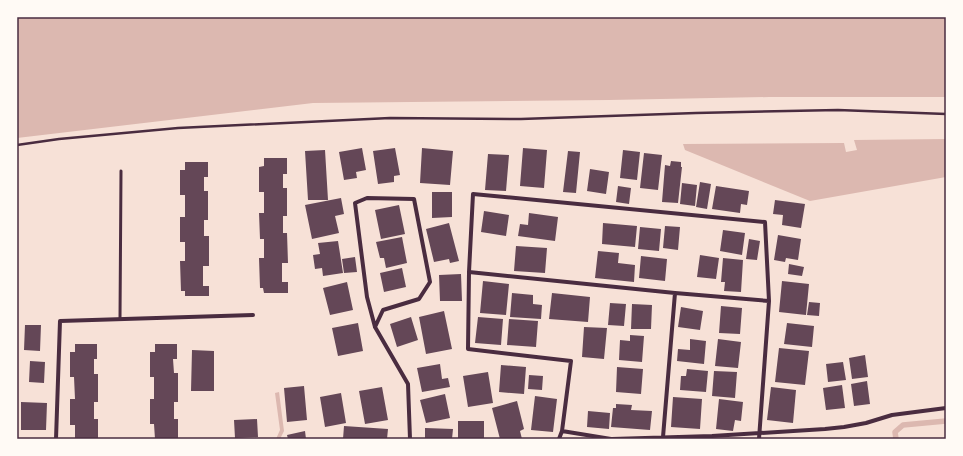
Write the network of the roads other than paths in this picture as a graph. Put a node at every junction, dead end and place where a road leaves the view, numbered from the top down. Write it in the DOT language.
graph roads {
  1 [pos="121,171"];
  2 [pos="469,272"];
  3 [pos="675,293"];
  4 [pos="769,301"];
  5 [pos="254,315"];
  6 [pos="120,319"];
  7 [pos="375,327"];
  8 [pos="946,408"];
  9 [pos="562,431"];
  10 [pos="759,434"];
  11 [pos="663,437"];
  12 [pos="56,439"];
  13 [pos="410,439"];
  14 [pos="559,439"];
  15 [pos="612,439"];
  16 [pos="759,439"];
  1 -- 6 [label="lane"];
  2 -- 3 [label="street"];
  2 -- 4 [label="street"];
  2 -- 9 [label="street"];
  3 -- 4 [label="street"];
  3 -- 11 [label="street"];
  4 -- 10 [label="street"];
  5 -- 6 [label="street"];
  6 -- 12 [label="street"];
  7 -- 7 [label="street"];
  7 -- 13 [label="street"];
  8 -- 10 [label="street"];
  9 -- 14 [label="street"];
  9 -- 15 [label="street"];
  10 -- 11 [label="street"];
  10 -- 16 [label="street"];
  11 -- 15 [label="street"];
}
